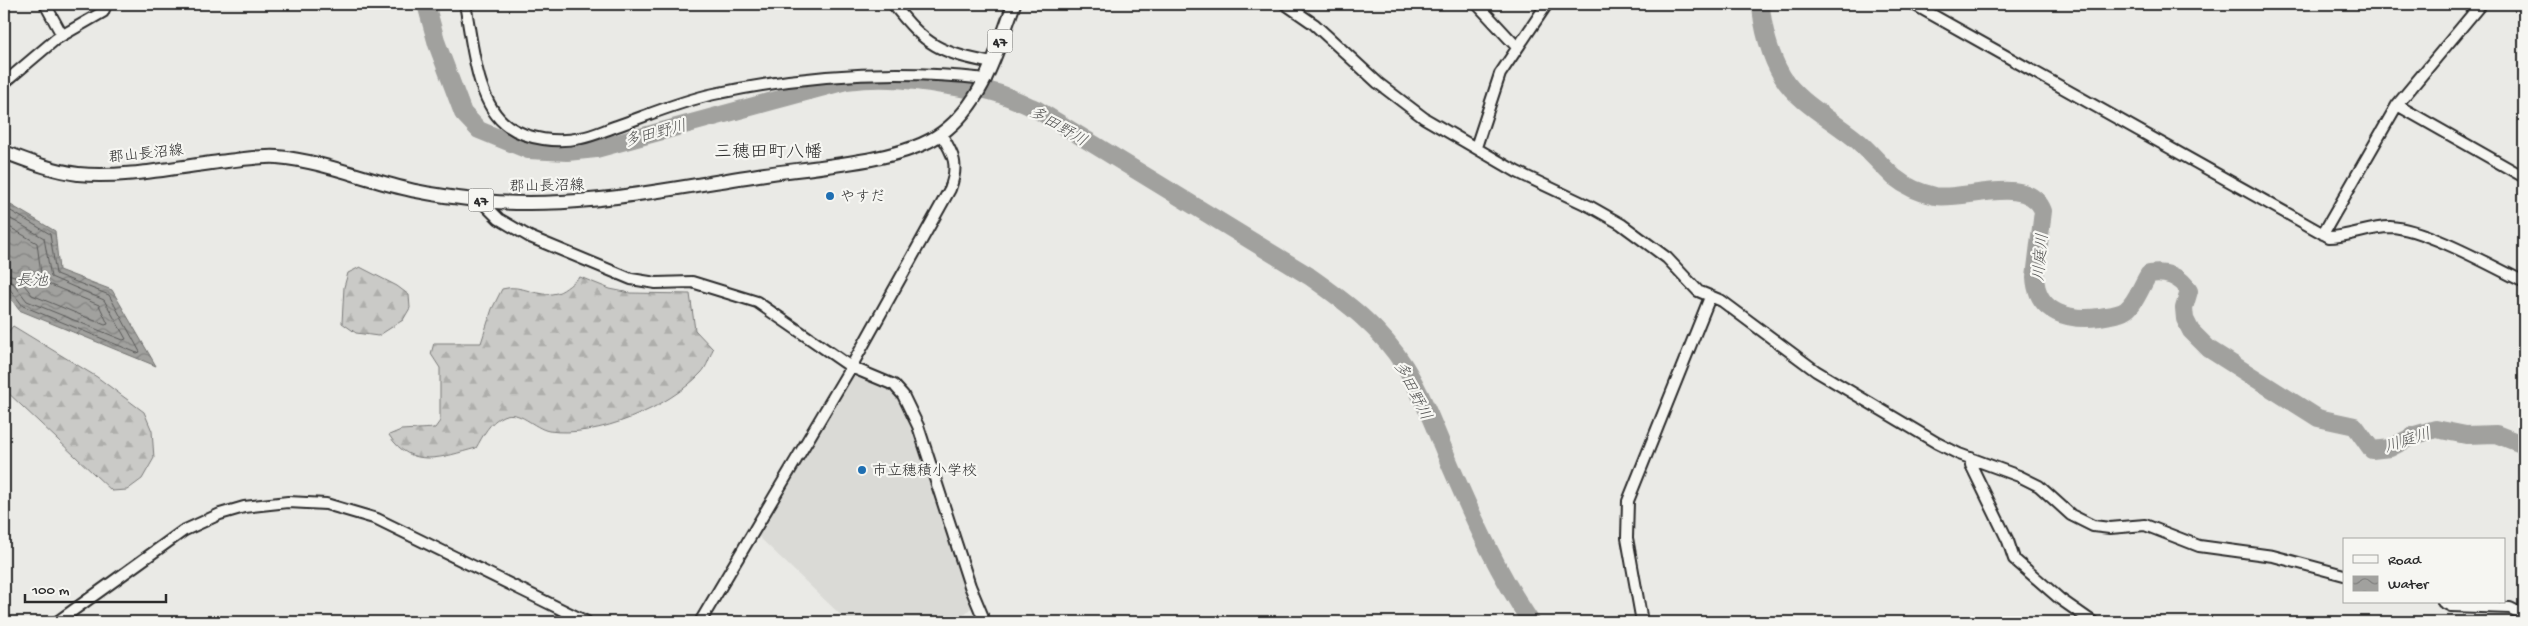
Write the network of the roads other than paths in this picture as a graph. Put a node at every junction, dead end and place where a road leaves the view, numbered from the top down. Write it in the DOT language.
graph roads {
  1 [pos="46,4"];
  2 [pos="106,4"];
  3 [pos="465,4"];
  4 [pos="893,4"];
  5 [pos="1014,4"];
  6 [pos="1285,4"];
  7 [pos="1478,4"];
  8 [pos="1547,4"];
  9 [pos="1913,4"];
  10 [pos="2482,4"];
  11 [pos="62,35"];
  12 [pos="1516,46"];
  13 [pos="992,63"];
  14 [pos="986,79"];
  15 [pos="4,82"];
  16 [pos="2397,105"];
  17 [pos="941,134"];
  18 [pos="1476,147"];
  19 [pos="4,152"];
  20 [pos="2524,177"];
  21 [pos="481,200"];
  22 [pos="2323,234"];
  23 [pos="2524,282"];
  24 [pos="1710,297"];
  25 [pos="851,367"];
  26 [pos="1971,458"];
  27 [pos="2343,574"];
  28 [pos="2447,604"];
  29 [pos="2524,615"];
  30 [pos="56,622"];
  31 [pos="587,622"];
  32 [pos="700,622"];
  33 [pos="986,622"];
  34 [pos="1642,622"];
  35 [pos="2093,622"];
  1 -- 11 [label="street"];
  2 -- 11 [label="street"];
  3 -- 14 [label="street"];
  4 -- 13 [label="street"];
  5 -- 13 [label="main road, 郡山長沼線 / 47"];
  6 -- 18 [label="street"];
  7 -- 12 [label="street"];
  8 -- 12 [label="street"];
  9 -- 22 [label="street"];
  10 -- 16 [label="street"];
  11 -- 15 [label="street"];
  12 -- 18 [label="street"];
  13 -- 14 [label="main road, 郡山長沼線 / 47"];
  14 -- 17 [label="main road, 郡山長沼線 / 47"];
  16 -- 20 [label="street"];
  16 -- 22 [label="street"];
  17 -- 21 [label="main road, 郡山長沼線 / 47"];
  17 -- 25 [label="street"];
  18 -- 24 [label="street"];
  19 -- 21 [label="main road, 郡山長沼線 / 47"];
  21 -- 25 [label="street"];
  22 -- 23 [label="street"];
  24 -- 26 [label="street"];
  24 -- 34 [label="street"];
  25 -- 32 [label="street"];
  25 -- 33 [label="street"];
  26 -- 27 [label="street"];
  26 -- 35 [label="street"];
  28 -- 29 [label="street"];
  30 -- 31 [label="street"];
}
